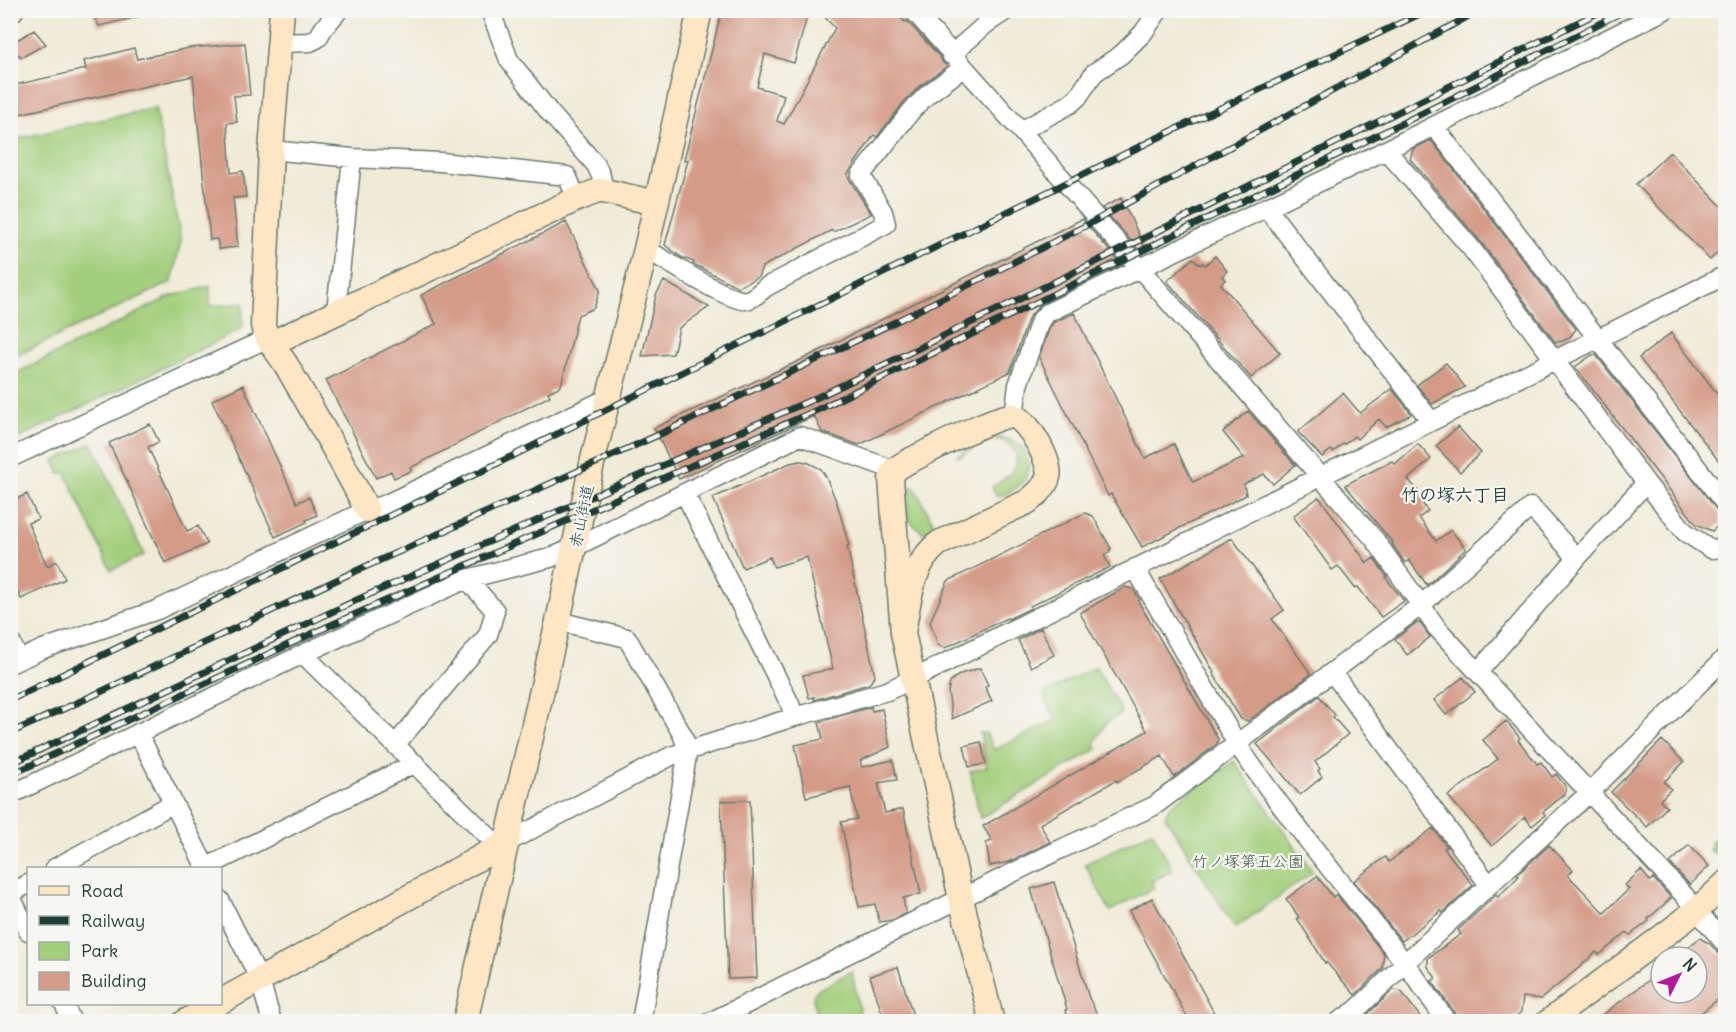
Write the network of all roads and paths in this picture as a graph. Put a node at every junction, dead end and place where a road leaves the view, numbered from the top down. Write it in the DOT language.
graph roads {
  1 [pos="282,10"];
  2 [pos="339,10"];
  3 [pos="490,10"];
  4 [pos="700,10"];
  5 [pos="913,10"];
  6 [pos="1007,10"];
  7 [pos="1159,10"];
  8 [pos="1665,10"];
  9 [pos="278,43"];
  10 [pos="957,61"];
  11 [pos="1434,126"];
  12 [pos="1021,131"];
  13 [pos="271,150"];
  14 [pos="1386,150"];
  15 [pos="352,158"];
  16 [pos="604,191"];
  17 [pos="577,199"];
  18 [pos="656,203"];
  19 [pos="1266,207"];
  20 [pos="646,249"];
  21 [pos="1141,269"];
  22 [pos="1725,275"];
  23 [pos="336,312"];
  24 [pos="1598,339"];
  25 [pos="270,341"];
  26 [pos="1554,360"];
  27 [pos="608,398"];
  28 [pos="1014,416"];
  29 [pos="1431,421"];
  30 [pos="10,458"];
  31 [pos="894,470"];
  32 [pos="1318,477"];
  33 [pos="1646,483"];
  34 [pos="685,494"];
  35 [pos="1725,505"];
  36 [pos="367,510"];
  37 [pos="894,524"];
  38 [pos="573,548"];
  39 [pos="1725,548"];
  40 [pos="932,549"];
  41 [pos="1577,558"];
  42 [pos="1135,568"];
  43 [pos="467,579"];
  44 [pos="1420,606"];
  45 [pos="558,621"];
  46 [pos="903,633"];
  47 [pos="10,640"];
  48 [pos="303,654"];
  49 [pos="1725,657"];
  50 [pos="15,662"];
  51 [pos="1332,672"];
  52 [pos="1478,672"];
  53 [pos="913,679"];
  54 [pos="794,717"];
  55 [pos="138,733"];
  56 [pos="396,744"];
  57 [pos="1237,744"];
  58 [pos="688,750"];
  59 [pos="415,763"];
  60 [pos="1589,793"];
  61 [pos="10,795"];
  62 [pos="172,804"];
  63 [pos="503,845"];
  64 [pos="58,867"];
  65 [pos="205,867"];
  66 [pos="208,867"];
  67 [pos="1725,883"];
  68 [pos="27,885"];
  69 [pos="1489,885"];
  70 [pos="10,894"];
  71 [pos="961,899"];
  72 [pos="222,904"];
  73 [pos="1696,911"];
  74 [pos="27,929"];
  75 [pos="1725,945"];
  76 [pos="1404,963"];
  77 [pos="260,980"];
  78 [pos="222,1001"];
  79 [pos="64,1005"];
  80 [pos="215,1005"];
  81 [pos="72,1022"];
  82 [pos="185,1022"];
  83 [pos="272,1022"];
  84 [pos="465,1022"];
  85 [pos="641,1022"];
  86 [pos="710,1022"];
  87 [pos="992,1022"];
  88 [pos="1338,1022"];
  89 [pos="1447,1022"];
  90 [pos="1548,1022"];
  1 -- 9 [label="street"];
  2 -- 9 [label="street"];
  3 -- 16 [label="street"];
  4 -- 18 [label="street, 赤山街道"];
  5 -- 10 [label="street"];
  6 -- 10 [label="street"];
  7 -- 12 [label="street"];
  8 -- 11 [label="street"];
  9 -- 13 [label="street"];
  10 -- 12 [label="street"];
  10 -- 20 [label="street"];
  11 -- 14 [label="street"];
  11 -- 24 [label="street"];
  12 -- 21 [label="street"];
  13 -- 15 [label="street"];
  13 -- 25 [label="street"];
  14 -- 19 [label="street"];
  14 -- 26 [label="street"];
  15 -- 17 [label="street"];
  15 -- 23 [label="street"];
  16 -- 17 [label="street"];
  16 -- 18 [label="street"];
  17 -- 23 [label="street"];
  18 -- 20 [label="street, 赤山街道"];
  19 -- 21 [label="street"];
  19 -- 29 [label="street"];
  20 -- 27 [label="street, 赤山街道"];
  21 -- 28 [label="street"];
  21 -- 32 [label="street"];
  22 -- 24 [label="street"];
  23 -- 25 [label="street"];
  24 -- 26 [label="street"];
  24 -- 35 [label="street"];
  25 -- 30 [label="street"];
  25 -- 36 [label="street"];
  26 -- 29 [label="street"];
  26 -- 33 [label="street"];
  27 -- 36 [label="street"];
  27 -- 38 [label="street, 赤山街道"];
  28 -- 31 [label="street"];
  28 -- 40 [label="street"];
  29 -- 32 [label="street"];
  31 -- 34 [label="street"];
  31 -- 37 [label="street"];
  32 -- 42 [label="street"];
  32 -- 44 [label="street"];
  33 -- 39 [label="street"];
  33 -- 41 [label="street"];
  34 -- 38 [label="street"];
  34 -- 54 [label="street"];
  36 -- 50 [label="street"];
  37 -- 40 [label="street"];
  37 -- 46 [label="street"];
  38 -- 43 [label="street"];
  38 -- 45 [label="street, 赤山街道"];
  40 -- 46 [label="street"];
  41 -- 44 [label="street"];
  41 -- 52 [label="street"];
  42 -- 53 [label="street"];
  42 -- 57 [label="street"];
  43 -- 48 [label="street"];
  43 -- 56 [label="street"];
  44 -- 51 [label="street"];
  44 -- 52 [label="street"];
  45 -- 58 [label="street"];
  45 -- 63 [label="street, 赤山街道"];
  46 -- 53 [label="street"];
  47 -- 50 [label="street"];
  48 -- 55 [label="street"];
  48 -- 56 [label="street"];
  49 -- 60 [label="street"];
  51 -- 57 [label="street"];
  51 -- 69 [label="street"];
  52 -- 60 [label="street"];
  53 -- 54 [label="street"];
  53 -- 71 [label="street"];
  54 -- 58 [label="street"];
  55 -- 61 [label="street"];
  55 -- 62 [label="street"];
  56 -- 59 [label="street"];
  57 -- 71 [label="street"];
  57 -- 76 [label="street"];
  58 -- 63 [label="street"];
  58 -- 85 [label="street"];
  59 -- 63 [label="street"];
  59 -- 66 [label="street"];
  60 -- 69 [label="street"];
  60 -- 73 [label="street"];
  62 -- 64 [label="street"];
  62 -- 65 [label="street"];
  63 -- 77 [label="street"];
  63 -- 84 [label="street, 赤山街道"];
  67 -- 73 [label="street"];
  68 -- 70 [label="street"];
  69 -- 76 [label="street"];
  70 -- 74 [label="street"];
  71 -- 86 [label="street"];
  71 -- 87 [label="street"];
  72 -- 77 [label="street"];
  73 -- 75 [label="street"];
  73 -- 90 [label="street"];
  76 -- 88 [label="street"];
  76 -- 89 [label="street"];
  77 -- 78 [label="street"];
  77 -- 83 [label="street"];
  79 -- 81 [label="street"];
  80 -- 82 [label="street"];
}
